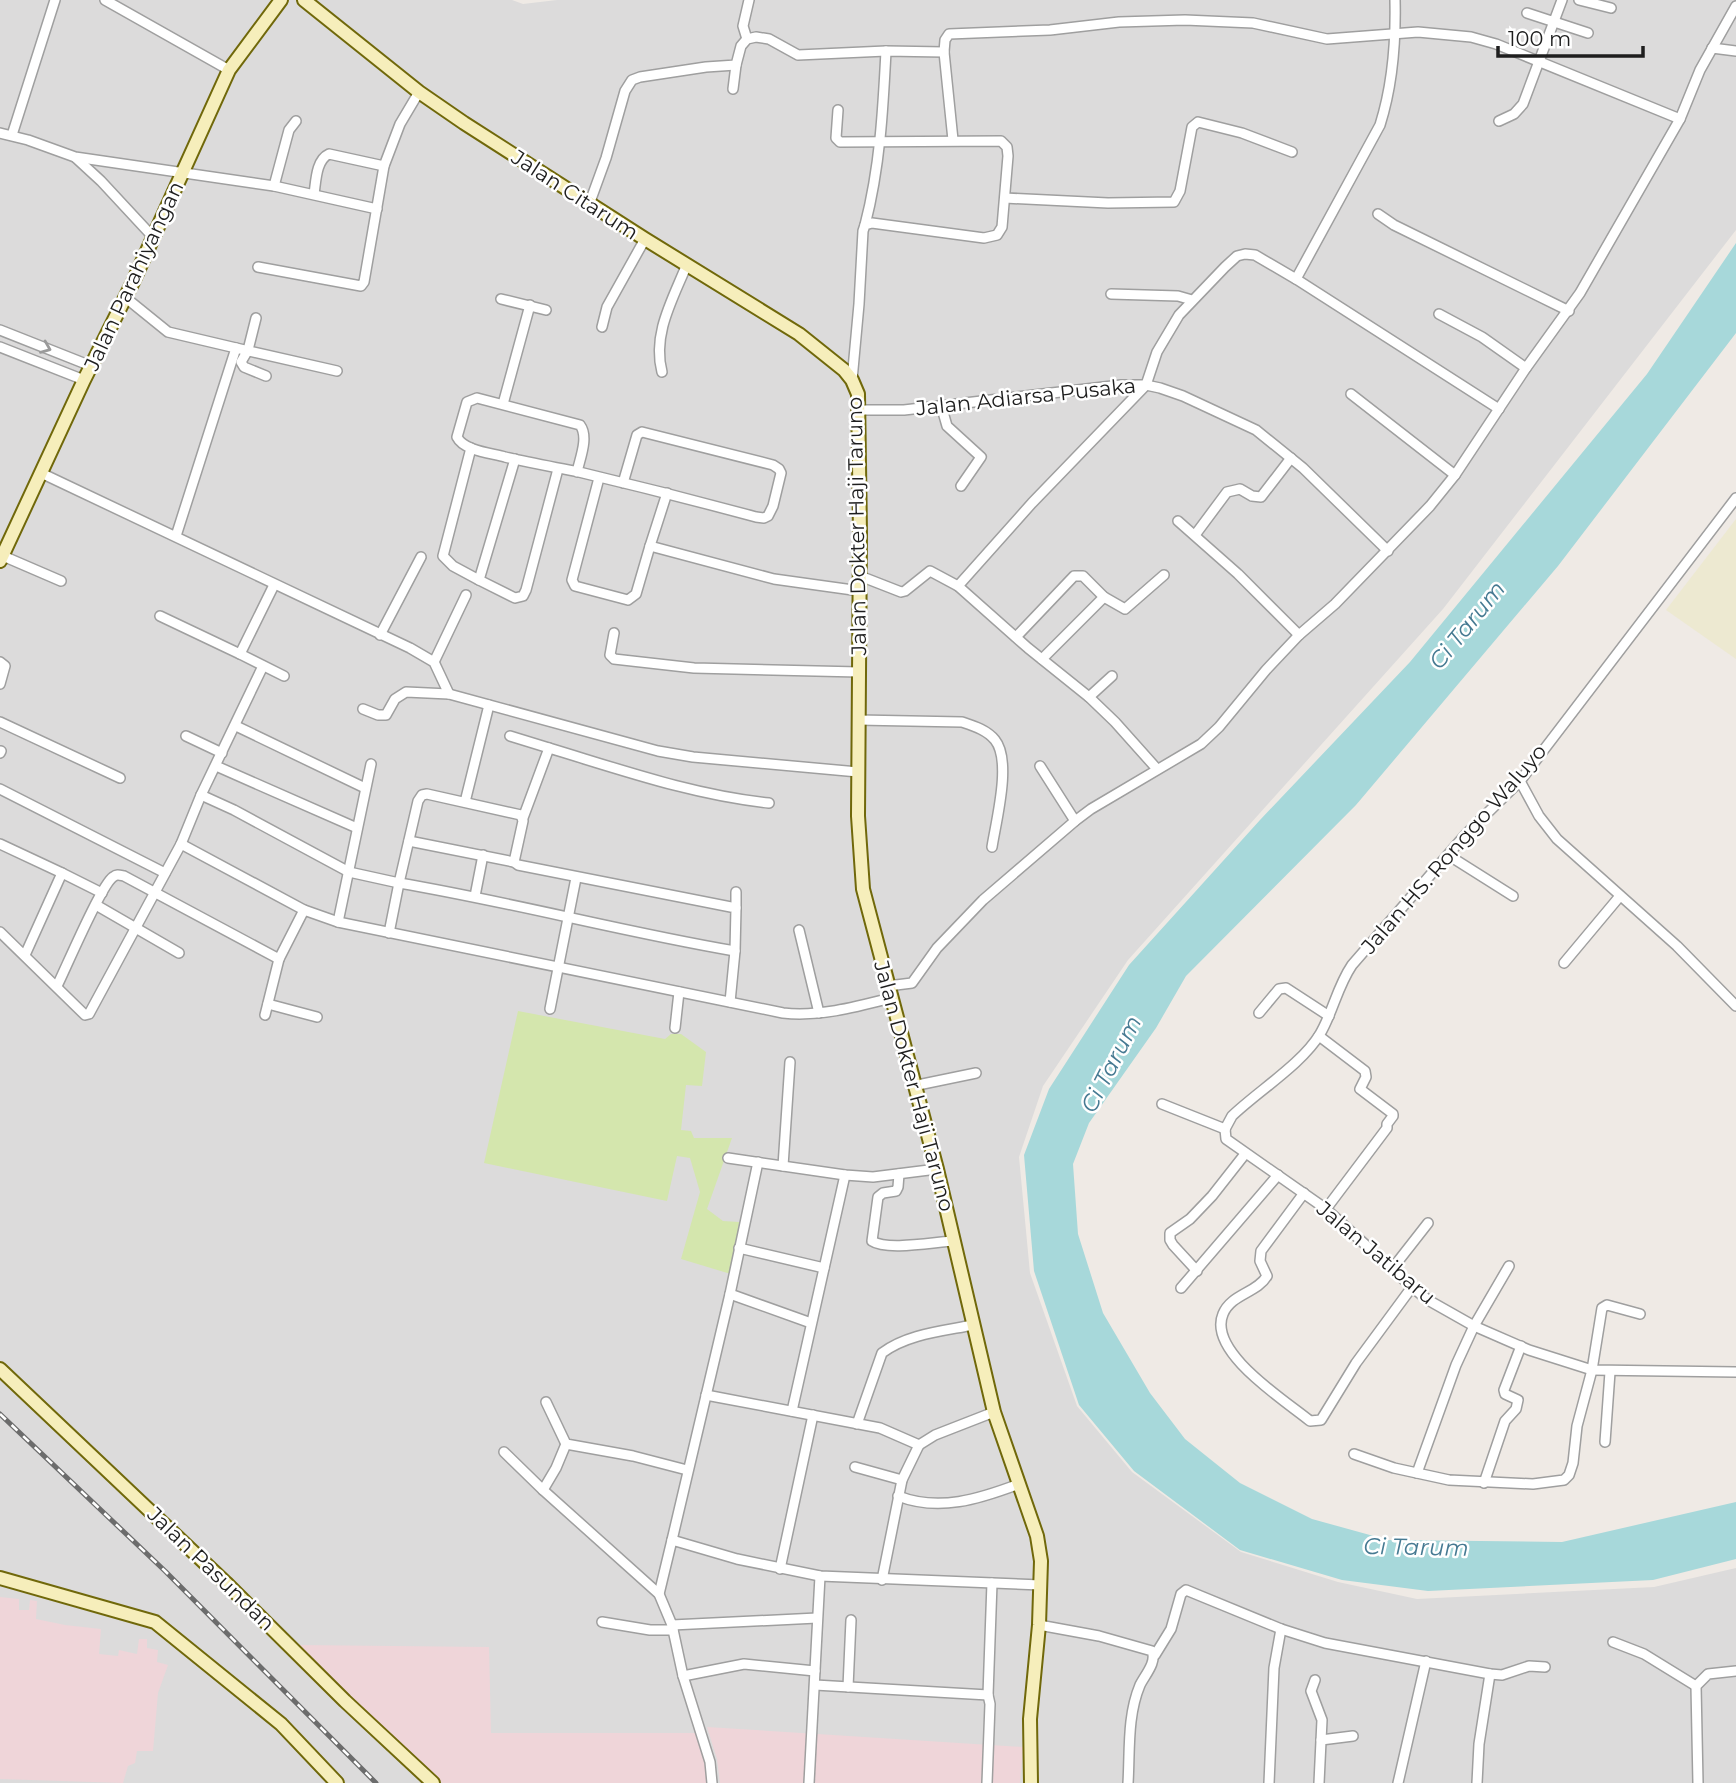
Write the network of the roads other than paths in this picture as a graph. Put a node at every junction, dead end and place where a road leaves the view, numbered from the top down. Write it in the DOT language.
graph roads {
  1 [pos="55,0"];
  2 [pos="104,0"];
  3 [pos="281,0"];
  4 [pos="304,0"];
  5 [pos="749,0"];
  6 [pos="1395,0"];
  7 [pos="1562,0"];
  8 [pos="1579,0"];
  9 [pos="1736,6"];
  10 [pos="1611,8"];
  11 [pos="1527,13"];
  12 [pos="1556,21"];
  13 [pos="1396,33"];
  14 [pos="1588,33"];
  15 [pos="747,39"];
  16 [pos="1712,48"];
  17 [pos="886,51"];
  18 [pos="1736,51"];
  19 [pos="944,52"];
  20 [pos="1540,63"];
  21 [pos="736,65"];
  22 [pos="229,70"];
  23 [pos="733,89"];
  24 [pos="419,92"];
  25 [pos="838,110"];
  26 [pos="1679,119"];
  27 [pos="296,121"];
  28 [pos="1499,121"];
  29 [pos="0,133"];
  30 [pos="12,135"];
  31 [pos="953,140"];
  32 [pos="881,142"];
  33 [pos="1292,152"];
  34 [pos="75,157"];
  35 [pos="384,166"];
  36 [pos="183,172"];
  37 [pos="274,186"];
  38 [pos="314,194"];
  39 [pos="1005,198"];
  40 [pos="590,202"];
  41 [pos="377,209"];
  42 [pos="1378,214"];
  43 [pos="865,225"];
  44 [pos="153,237"];
  45 [pos="645,239"];
  46 [pos="687,264"];
  47 [pos="258,267"];
  48 [pos="1296,279"];
  49 [pos="1111,294"];
  50 [pos="126,298"];
  51 [pos="501,299"];
  52 [pos="1192,300"];
  53 [pos="530,305"];
  54 [pos="546,310"];
  55 [pos="1569,310"];
  56 [pos="1439,314"];
  57 [pos="256,318"];
  58 [pos="602,327"];
  59 [pos="0,330"];
  60 [pos="0,347"];
  61 [pos="236,348"];
  62 [pos="248,350"];
  63 [pos="91,366"];
  64 [pos="1527,368"];
  65 [pos="337,371"];
  66 [pos="662,372"];
  67 [pos="267,376"];
  68 [pos="84,380"];
  69 [pos="852,380"];
  70 [pos="1146,385"];
  71 [pos="1351,394"];
  72 [pos="503,404"];
  73 [pos="941,405"];
  74 [pos="1499,409"];
  75 [pos="860,410"];
  76 [pos="471,448"];
  77 [pos="1291,458"];
  78 [pos="515,459"];
  79 [pos="558,469"];
  80 [pos="577,472"];
  81 [pos="41,473"];
  82 [pos="1455,475"];
  83 [pos="600,478"];
  84 [pos="623,484"];
  85 [pos="961,486"];
  86 [pos="667,493"];
  87 [pos="1736,498"];
  88 [pos="1178,521"];
  89 [pos="1195,535"];
  90 [pos="176,536"];
  91 [pos="650,546"];
  92 [pos="1388,551"];
  93 [pos="421,556"];
  94 [pos="1,559"];
  95 [pos="1164,575"];
  96 [pos="860,576"];
  97 [pos="479,580"];
  98 [pos="61,581"];
  99 [pos="274,585"];
  100 [pos="958,586"];
  101 [pos="860,591"];
  102 [pos="466,595"];
  103 [pos="1104,597"];
  104 [pos="160,616"];
  105 [pos="614,633"];
  106 [pos="380,635"];
  107 [pos="1299,635"];
  108 [pos="1016,637"];
  109 [pos="240,654"];
  110 [pos="1042,659"];
  111 [pos="0,662"];
  112 [pos="434,662"];
  113 [pos="263,666"];
  114 [pos="859,672"];
  115 [pos="284,676"];
  116 [pos="1112,676"];
  117 [pos="0,684"];
  118 [pos="449,694"];
  119 [pos="1088,697"];
  120 [pos="489,705"];
  121 [pos="363,709"];
  122 [pos="858,720"];
  123 [pos="0,722"];
  124 [pos="236,726"];
  125 [pos="187,736"];
  126 [pos="509,736"];
  127 [pos="549,748"];
  128 [pos="222,753"];
  129 [pos="371,764"];
  130 [pos="216,766"];
  131 [pos="1040,766"];
  132 [pos="1157,769"];
  133 [pos="858,772"];
  134 [pos="120,778"];
  135 [pos="1520,780"];
  136 [pos="365,788"];
  137 [pos="0,789"];
  138 [pos="201,795"];
  139 [pos="465,802"];
  140 [pos="769,803"];
  141 [pos="523,818"];
  142 [pos="1075,821"];
  143 [pos="357,828"];
  144 [pos="409,841"];
  145 [pos="0,844"];
  146 [pos="181,844"];
  147 [pos="992,847"];
  148 [pos="483,855"];
  149 [pos="1448,855"];
  150 [pos="514,862"];
  151 [pos="349,872"];
  152 [pos="62,873"];
  153 [pos="165,873"];
  154 [pos="576,878"];
  155 [pos="399,883"];
  156 [pos="736,892"];
  157 [pos="102,893"];
  158 [pos="154,893"];
  159 [pos="1619,895"];
  160 [pos="475,896"];
  161 [pos="1513,896"];
  162 [pos="96,905"];
  163 [pos="736,908"];
  164 [pos="304,910"];
  165 [pos="570,916"];
  166 [pos="338,922"];
  167 [pos="136,928"];
  168 [pos="799,930"];
  169 [pos="0,932"];
  170 [pos="389,933"];
  171 [pos="736,951"];
  172 [pos="179,953"];
  173 [pos="25,955"];
  174 [pos="279,959"];
  175 [pos="1564,962"];
  176 [pos="559,967"];
  177 [pos="57,986"];
  178 [pos="679,992"];
  179 [pos="890,992"];
  180 [pos="730,1002"];
  181 [pos="268,1004"];
  182 [pos="1736,1006"];
  183 [pos="550,1009"];
  184 [pos="819,1013"];
  185 [pos="1259,1013"];
  186 [pos="265,1015"];
  187 [pos="1329,1016"];
  188 [pos="317,1017"];
  189 [pos="675,1028"];
  190 [pos="1319,1036"];
  191 [pos="790,1062"];
  192 [pos="976,1073"];
  193 [pos="914,1086"];
  194 [pos="1162,1104"];
  195 [pos="1225,1129"];
  196 [pos="1245,1154"];
  197 [pos="728,1158"];
  198 [pos="758,1162"];
  199 [pos="783,1166"];
  200 [pos="937,1169"];
  201 [pos="899,1174"];
  202 [pos="845,1175"];
  203 [pos="1278,1175"];
  204 [pos="1304,1194"];
  205 [pos="1326,1209"];
  206 [pos="1428,1223"];
  207 [pos="954,1241"];
  208 [pos="740,1248"];
  209 [pos="1509,1266"];
  210 [pos="824,1268"];
  211 [pos="1392,1269"];
  212 [pos="1197,1271"];
  213 [pos="1412,1287"];
  214 [pos="1181,1288"];
  215 [pos="730,1294"];
  216 [pos="1640,1314"];
  217 [pos="811,1323"];
  218 [pos="973,1325"];
  219 [pos="1474,1326"];
  220 [pos="1521,1346"];
  221 [pos="0,1369"];
  222 [pos="1592,1370"];
  223 [pos="1736,1371"];
  224 [pos="1610,1372"];
  225 [pos="706,1395"];
  226 [pos="546,1402"];
  227 [pos="792,1411"];
  228 [pos="994,1412"];
  229 [pos="813,1416"];
  230 [pos="857,1424"];
  231 [pos="1605,1442"];
  232 [pos="566,1444"];
  233 [pos="919,1445"];
  234 [pos="505,1452"];
  235 [pos="1354,1454"];
  236 [pos="855,1467"];
  237 [pos="687,1470"];
  238 [pos="1417,1473"];
  239 [pos="902,1480"];
  240 [pos="1019,1483"];
  241 [pos="1484,1483"];
  242 [pos="543,1490"];
  243 [pos="898,1496"];
  244 [pos="672,1540"];
  245 [pos="780,1569"];
  246 [pos="820,1576"];
  247 [pos="0,1578"];
  248 [pos="882,1580"];
  249 [pos="992,1583"];
  250 [pos="1041,1585"];
  251 [pos="659,1594"];
  252 [pos="817,1618"];
  253 [pos="851,1620"];
  254 [pos="602,1622"];
  255 [pos="1039,1625"];
  256 [pos="672,1627"];
  257 [pos="1281,1629"];
  258 [pos="1614,1642"];
  259 [pos="1155,1655"];
  260 [pos="1426,1661"];
  261 [pos="1545,1667"];
  262 [pos="815,1671"];
  263 [pos="1736,1671"];
  264 [pos="1490,1674"];
  265 [pos="683,1676"];
  266 [pos="1315,1680"];
  267 [pos="815,1685"];
  268 [pos="1696,1686"];
  269 [pos="848,1687"];
  270 [pos="988,1695"];
  271 [pos="1353,1736"];
  272 [pos="1321,1740"];
  273 [pos="421,1777"];
  274 [pos="337,1783"];
  275 [pos="433,1783"];
  276 [pos="712,1783"];
  277 [pos="809,1783"];
  278 [pos="987,1783"];
  279 [pos="1031,1783"];
  280 [pos="1128,1783"];
  281 [pos="1269,1783"];
  282 [pos="1319,1783"];
  283 [pos="1398,1783"];
  284 [pos="1477,1783"];
  285 [pos="1698,1783"];
  1 -- 30 [label="street"];
  2 -- 22 [label="street"];
  3 -- 22 [label="street, Jalan Parahiyangan"];
  4 -- 24 [label="street, Jalan Citarum"];
  5 -- 15 [label="street"];
  6 -- 13 [label="street"];
  7 -- 12 [label="street"];
  8 -- 10 [label="street"];
  9 -- 16 [label="street"];
  11 -- 12 [label="street"];
  12 -- 14 [label="street"];
  12 -- 20 [label="street"];
  13 -- 19 [label="street"];
  13 -- 20 [label="street"];
  13 -- 48 [label="street"];
  15 -- 17 [label="street"];
  15 -- 21 [label="street"];
  16 -- 18 [label="street"];
  16 -- 26 [label="street"];
  17 -- 19 [label="street"];
  17 -- 32 [label="street"];
  19 -- 31 [label="street"];
  20 -- 26 [label="street"];
  20 -- 28 [label="street"];
  21 -- 23 [label="street"];
  21 -- 40 [label="street"];
  22 -- 36 [label="street, Jalan Parahiyangan"];
  24 -- 35 [label="street"];
  24 -- 40 [label="street, Jalan Citarum"];
  25 -- 32 [label="street"];
  26 -- 55 [label="street"];
  27 -- 37 [label="street"];
  29 -- 30 [label="street"];
  30 -- 34 [label="street"];
  31 -- 32 [label="street"];
  31 -- 39 [label="street"];
  32 -- 43 [label="street"];
  33 -- 39 [label="street"];
  34 -- 36 [label="street"];
  34 -- 44 [label="street"];
  35 -- 38 [label="street"];
  35 -- 41 [label="street"];
  36 -- 37 [label="street"];
  36 -- 44 [label="street, Jalan Parahiyangan"];
  37 -- 38 [label="street"];
  38 -- 41 [label="street"];
  39 -- 43 [label="street"];
  40 -- 45 [label="street, Jalan Citarum"];
  41 -- 47 [label="street"];
  42 -- 55 [label="street"];
  43 -- 69 [label="street"];
  44 -- 50 [label="street, Jalan Parahiyangan"];
  45 -- 46 [label="street, Jalan Citarum"];
  45 -- 58 [label="street"];
  46 -- 66 [label="street"];
  46 -- 69 [label="street, Jalan Citarum"];
  48 -- 52 [label="street"];
  48 -- 74 [label="street"];
  49 -- 52 [label="street"];
  50 -- 61 [label="street"];
  50 -- 63 [label="street, Jalan Parahiyangan"];
  51 -- 53 [label="street"];
  52 -- 70 [label="street"];
  53 -- 54 [label="street"];
  53 -- 72 [label="street"];
  55 -- 64 [label="street"];
  56 -- 64 [label="street"];
  57 -- 62 [label="street"];
  59 -- 63 [label="street, one-way"];
  60 -- 68 [label="street"];
  61 -- 62 [label="street"];
  61 -- 90 [label="street"];
  62 -- 65 [label="street"];
  62 -- 67 [label="street"];
  63 -- 68 [label="street, Jalan Parahiyangan"];
  64 -- 74 [label="street"];
  68 -- 81 [label="street, Jalan Parahiyangan"];
  69 -- 75 [label="street, Jalan Dokter Haji Taruno"];
  70 -- 73 [label="street, Jalan Adiarsa Pusaka"];
  70 -- 77 [label="street, Jalan Adiarsa Pusaka"];
  70 -- 100 [label="street"];
  71 -- 82 [label="street"];
  72 -- 76 [label="street"];
  72 -- 80 [label="street"];
  73 -- 75 [label="street, Jalan Adiarsa Pusaka"];
  73 -- 85 [label="street"];
  74 -- 82 [label="street"];
  75 -- 96 [label="street, Jalan Dokter Haji Taruno"];
  76 -- 78 [label="street"];
  76 -- 97 [label="street"];
  77 -- 89 [label="street"];
  77 -- 92 [label="street, Jalan Adiarsa Pusaka"];
  78 -- 79 [label="street"];
  78 -- 97 [label="street"];
  79 -- 80 [label="street"];
  79 -- 97 [label="street"];
  80 -- 83 [label="street"];
  81 -- 90 [label="street"];
  81 -- 94 [label="street, Jalan Parahiyangan"];
  82 -- 92 [label="street"];
  83 -- 84 [label="street"];
  83 -- 91 [label="street"];
  84 -- 86 [label="street"];
  84 -- 86 [label="street"];
  86 -- 91 [label="street"];
  87 -- 135 [label="street, Jalan HS. Ronggo Waluyo"];
  88 -- 89 [label="street"];
  89 -- 107 [label="street"];
  90 -- 99 [label="street"];
  91 -- 101 [label="street"];
  92 -- 107 [label="street"];
  93 -- 106 [label="street"];
  94 -- 98 [label="street"];
  95 -- 103 [label="street"];
  96 -- 100 [label="street"];
  96 -- 101 [label="street, Jalan Dokter Haji Taruno"];
  99 -- 106 [label="street"];
  99 -- 109 [label="street"];
  100 -- 108 [label="street"];
  101 -- 114 [label="street, Jalan Dokter Haji Taruno"];
  102 -- 112 [label="street"];
  103 -- 108 [label="street"];
  103 -- 110 [label="street"];
  104 -- 109 [label="street"];
  105 -- 114 [label="street"];
  106 -- 112 [label="street"];
  107 -- 132 [label="street"];
  108 -- 110 [label="street"];
  109 -- 113 [label="street"];
  110 -- 119 [label="street"];
  111 -- 117 [label="street"];
  112 -- 118 [label="street"];
  113 -- 115 [label="street"];
  113 -- 124 [label="street"];
  114 -- 122 [label="street, Jalan Dokter Haji Taruno"];
  116 -- 119 [label="street"];
  118 -- 120 [label="street"];
  118 -- 121 [label="street"];
  119 -- 132 [label="street"];
  120 -- 133 [label="street"];
  120 -- 139 [label="street"];
  122 -- 133 [label="street, Jalan Dokter Haji Taruno"];
  122 -- 147 [label="street"];
  123 -- 134 [label="street"];
  124 -- 128 [label="street"];
  124 -- 136 [label="street"];
  125 -- 128 [label="street"];
  126 -- 127 [label="street"];
  127 -- 140 [label="street"];
  127 -- 141 [label="street"];
  128 -- 130 [label="street"];
  129 -- 136 [label="street"];
  130 -- 138 [label="street"];
  130 -- 143 [label="street"];
  131 -- 142 [label="street"];
  132 -- 142 [label="street"];
  133 -- 179 [label="street, Jalan Dokter Haji Taruno"];
  135 -- 149 [label="street, Jalan HS. Ronggo Waluyo"];
  135 -- 159 [label="street"];
  136 -- 143 [label="street"];
  137 -- 153 [label="street"];
  138 -- 146 [label="street"];
  138 -- 151 [label="street"];
  139 -- 141 [label="street"];
  139 -- 144 [label="street"];
  141 -- 150 [label="street"];
  142 -- 179 [label="street"];
  143 -- 151 [label="street"];
  144 -- 148 [label="street"];
  144 -- 155 [label="street"];
  145 -- 152 [label="street"];
  146 -- 153 [label="street"];
  146 -- 164 [label="street"];
  148 -- 150 [label="street"];
  148 -- 160 [label="street"];
  149 -- 161 [label="street"];
  149 -- 187 [label="street, Jalan HS. Ronggo Waluyo"];
  150 -- 154 [label="street"];
  151 -- 155 [label="street"];
  151 -- 166 [label="street"];
  152 -- 157 [label="street"];
  152 -- 173 [label="street"];
  153 -- 158 [label="street"];
  154 -- 163 [label="street"];
  154 -- 165 [label="street"];
  155 -- 160 [label="street"];
  155 -- 170 [label="street"];
  156 -- 163 [label="street"];
  157 -- 158 [label="street"];
  157 -- 162 [label="street"];
  158 -- 167 [label="street"];
  158 -- 174 [label="street"];
  159 -- 175 [label="street"];
  159 -- 182 [label="street"];
  160 -- 165 [label="street"];
  162 -- 167 [label="street"];
  162 -- 177 [label="street"];
  163 -- 171 [label="street"];
  164 -- 166 [label="street"];
  164 -- 174 [label="street"];
  165 -- 171 [label="street"];
  165 -- 176 [label="street"];
  166 -- 170 [label="street"];
  167 -- 172 [label="street"];
  167 -- 177 [label="street"];
  168 -- 184 [label="street"];
  169 -- 173 [label="street"];
  170 -- 176 [label="street"];
  171 -- 180 [label="street"];
  173 -- 177 [label="street"];
  174 -- 181 [label="street"];
  176 -- 178 [label="street"];
  176 -- 183 [label="street"];
  178 -- 180 [label="street"];
  178 -- 189 [label="street"];
  179 -- 184 [label="street"];
  179 -- 193 [label="street, Jalan Dokter Haji Taruno"];
  180 -- 184 [label="street"];
  181 -- 186 [label="street"];
  181 -- 188 [label="street"];
  185 -- 187 [label="street"];
  187 -- 190 [label="street, Jalan HS. Ronggo Waluyo"];
  190 -- 195 [label="street, Jalan HS. Ronggo Waluyo"];
  190 -- 205 [label="street"];
  191 -- 199 [label="street"];
  192 -- 193 [label="street"];
  193 -- 200 [label="street, Jalan Dokter Haji Taruno"];
  194 -- 195 [label="street, Jalan Jatibaru"];
  195 -- 196 [label="street, Jalan Jatibaru"];
  196 -- 203 [label="street, Jalan Jatibaru"];
  196 -- 212 [label="street"];
  197 -- 198 [label="street"];
  198 -- 199 [label="street"];
  198 -- 208 [label="street"];
  199 -- 202 [label="street"];
  200 -- 201 [label="street"];
  200 -- 207 [label="street, Jalan Dokter Haji Taruno"];
  201 -- 202 [label="street"];
  201 -- 207 [label="street"];
  202 -- 210 [label="street"];
  203 -- 204 [label="street, Jalan Jatibaru"];
  203 -- 212 [label="street"];
  204 -- 205 [label="street, Jalan Jatibaru"];
  204 -- 213 [label="street"];
  205 -- 211 [label="street, Jalan Jatibaru"];
  206 -- 211 [label="street"];
  207 -- 218 [label="street, Jalan Dokter Haji Taruno"];
  208 -- 210 [label="street"];
  208 -- 215 [label="street"];
  209 -- 219 [label="street"];
  210 -- 217 [label="street"];
  211 -- 213 [label="street, Jalan Jatibaru"];
  212 -- 214 [label="street"];
  213 -- 219 [label="street, Jalan Jatibaru"];
  215 -- 217 [label="street"];
  215 -- 225 [label="street"];
  216 -- 222 [label="street"];
  217 -- 227 [label="street"];
  218 -- 228 [label="street, Jalan Dokter Haji Taruno"];
  218 -- 230 [label="street"];
  219 -- 220 [label="street, Jalan Jatibaru"];
  219 -- 238 [label="street"];
  220 -- 222 [label="street, Jalan Jatibaru"];
  220 -- 241 [label="street"];
  221 -- 273 [label="street, Jalan Pasundan"];
  222 -- 224 [label="street, Jalan Jatibaru"];
  222 -- 241 [label="street"];
  223 -- 224 [label="street, Jalan Jatibaru"];
  224 -- 231 [label="street"];
  225 -- 227 [label="street"];
  225 -- 237 [label="street"];
  226 -- 232 [label="street"];
  227 -- 229 [label="street"];
  228 -- 233 [label="street"];
  228 -- 240 [label="street, Jalan Dokter Haji Taruno"];
  229 -- 230 [label="street"];
  229 -- 245 [label="street"];
  230 -- 233 [label="street"];
  232 -- 237 [label="street"];
  232 -- 242 [label="street"];
  233 -- 239 [label="street"];
  234 -- 242 [label="street"];
  235 -- 238 [label="street"];
  236 -- 239 [label="street"];
  237 -- 244 [label="street"];
  238 -- 241 [label="street"];
  239 -- 243 [label="street"];
  240 -- 243 [label="street"];
  240 -- 250 [label="street, Jalan Dokter Haji Taruno"];
  242 -- 251 [label="street"];
  243 -- 248 [label="street"];
  244 -- 245 [label="street"];
  244 -- 251 [label="street"];
  245 -- 246 [label="street"];
  246 -- 248 [label="street"];
  246 -- 252 [label="street"];
  247 -- 274 [label="street"];
  248 -- 249 [label="street"];
  249 -- 250 [label="street"];
  249 -- 270 [label="street"];
  250 -- 255 [label="street, Jalan Dokter Haji Taruno"];
  251 -- 256 [label="street"];
  252 -- 256 [label="street"];
  252 -- 262 [label="street"];
  253 -- 269 [label="street"];
  254 -- 256 [label="street"];
  255 -- 259 [label="street"];
  255 -- 279 [label="street, Jalan Dokter Haji Taruno"];
  256 -- 265 [label="street"];
  257 -- 259 [label="street"];
  257 -- 260 [label="street"];
  257 -- 281 [label="street"];
  258 -- 268 [label="street"];
  259 -- 280 [label="street"];
  260 -- 264 [label="street"];
  260 -- 283 [label="street"];
  261 -- 264 [label="street"];
  262 -- 265 [label="street"];
  262 -- 267 [label="street"];
  263 -- 268 [label="street"];
  264 -- 284 [label="street"];
  265 -- 276 [label="street"];
  266 -- 272 [label="street"];
  267 -- 269 [label="street"];
  267 -- 277 [label="street"];
  268 -- 285 [label="street"];
  269 -- 270 [label="street"];
  270 -- 278 [label="street"];
  271 -- 272 [label="street"];
  272 -- 282 [label="street"];
  273 -- 275 [label="street, Jalan Pasundan"];
}
